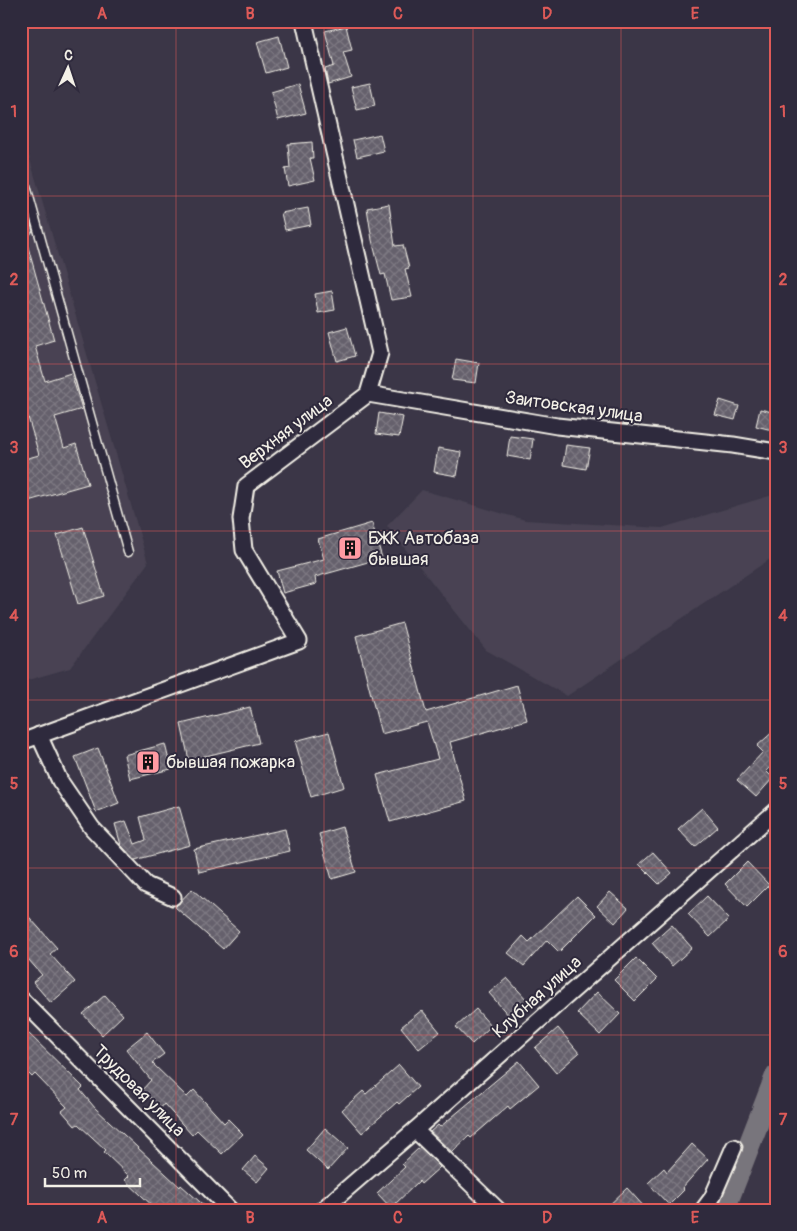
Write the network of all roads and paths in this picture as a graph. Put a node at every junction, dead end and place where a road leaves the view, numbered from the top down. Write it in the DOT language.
graph roads {
  1 [pos="304,21"];
  2 [pos="21,168"];
  3 [pos="368,394"];
  4 [pos="776,452"];
  5 [pos="128,552"];
  6 [pos="39,736"];
  7 [pos="21,742"];
  8 [pos="776,811"];
  9 [pos="173,897"];
  10 [pos="21,999"];
  11 [pos="415,1130"];
  12 [pos="734,1147"];
  13 [pos="230,1210"];
  14 [pos="322,1210"];
  15 [pos="498,1210"];
  16 [pos="703,1210"];
  1 -- 3 [label="street"];
  2 -- 5 [label="lane"];
  3 -- 4 [label="street, Заитовская улица"];
  3 -- 6 [label="street, Верхняя улица"];
  6 -- 7 [label="street, Верхняя улица"];
  6 -- 9 [label="street"];
  8 -- 11 [label="street, Клубная улица"];
  10 -- 13 [label="street, Трудовая улица"];
  11 -- 14 [label="street, Клубная улица"];
  11 -- 15 [label="street"];
  12 -- 16 [label="street"];
}
